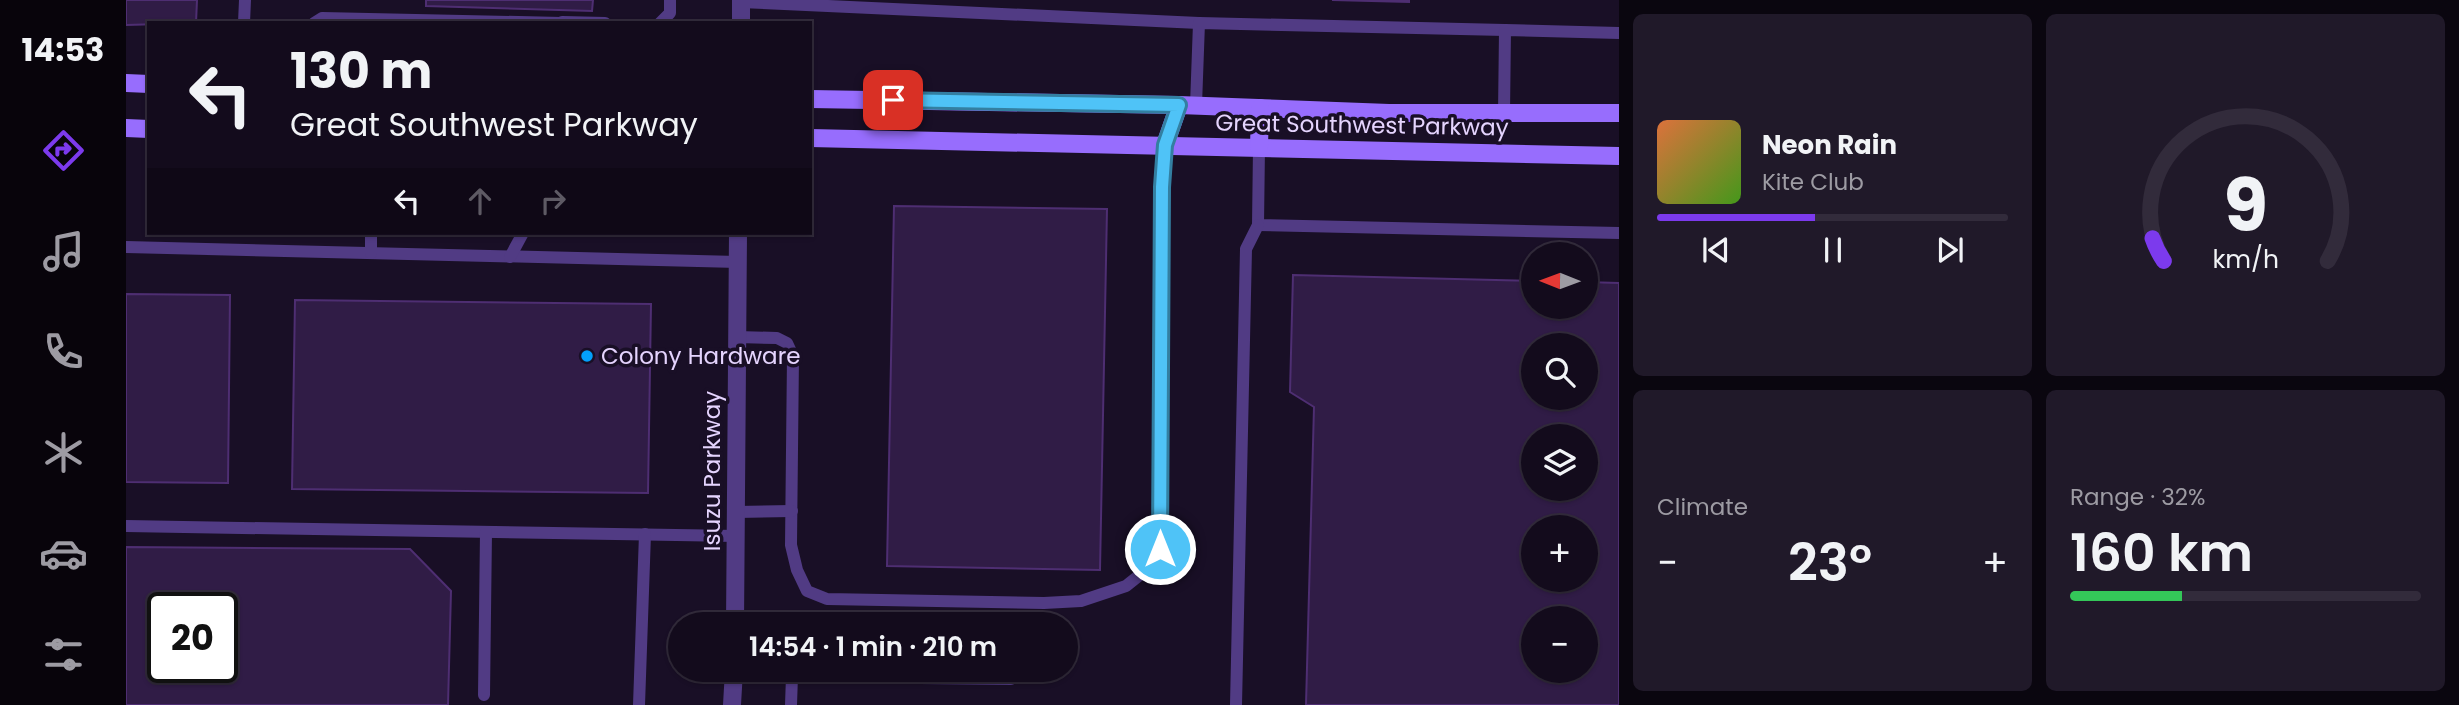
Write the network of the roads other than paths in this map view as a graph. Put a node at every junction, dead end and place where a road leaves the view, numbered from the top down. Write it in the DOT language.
graph roads {
  1 [pos="245,0"];
  2 [pos="670,0"];
  3 [pos="741,1"];
  4 [pos="244,21"];
  5 [pos="317,21"];
  6 [pos="502,21"];
  7 [pos="662,21"];
  8 [pos="741,21"];
  9 [pos="1199,23"];
  10 [pos="1505,30"];
  11 [pos="1619,33"];
  12 [pos="126,83"];
  13 [pos="147,84"];
  14 [pos="812,99"];
  15 [pos="1188,105"];
  16 [pos="1260,108"];
  17 [pos="1504,113"];
  18 [pos="1619,113"];
  19 [pos="126,128"];
  20 [pos="147,129"];
  21 [pos="812,138"];
  22 [pos="1165,145"];
  23 [pos="1259,147"];
  24 [pos="1619,156"];
  25 [pos="1258,225"];
  26 [pos="1619,233"];
  27 [pos="372,235"];
  28 [pos="522,235"];
  29 [pos="738,235"];
  30 [pos="126,247"];
  31 [pos="371,253"];
  32 [pos="510,257"];
  33 [pos="738,262"];
  34 [pos="737,337"];
  35 [pos="792,511"];
  36 [pos="737,512"];
  37 [pos="126,526"];
  38 [pos="486,532"];
  39 [pos="645,534"];
  40 [pos="737,536"];
  41 [pos="735,612"];
  42 [pos="733,682"];
  43 [pos="792,682"];
  44 [pos="484,695"];
  45 [pos="639,705"];
  46 [pos="732,705"];
  47 [pos="791,705"];
  48 [pos="1236,705"];
  1 -- 4 [label="lane"];
  2 -- 7 [label="lane"];
  3 -- 8 [label="street"];
  3 -- 9 [label="lane"];
  5 -- 6 [label="lane"];
  9 -- 10 [label="lane"];
  9 -- 15 [label="lane"];
  10 -- 11 [label="lane"];
  10 -- 17 [label="lane"];
  12 -- 13 [label="street"];
  14 -- 15 [label="street, Great Southwest Parkway"];
  15 -- 16 [label="street, Great Southwest Parkway"];
  15 -- 22 [label="street"];
  16 -- 17 [label="street, Great Southwest Parkway"];
  16 -- 23 [label="street"];
  17 -- 18 [label="street, Great Southwest Parkway"];
  19 -- 20 [label="street"];
  21 -- 22 [label="street, Great Southwest Parkway"];
  22 -- 23 [label="street, Great Southwest Parkway"];
  22 -- 35 [label="lane"];
  23 -- 24 [label="street, Great Southwest Parkway"];
  23 -- 25 [label="lane"];
  25 -- 26 [label="lane"];
  25 -- 48 [label="lane"];
  27 -- 31 [label="lane"];
  28 -- 32 [label="lane"];
  29 -- 33 [label="street, Isuzu Parkway"];
  30 -- 31 [label="lane"];
  31 -- 32 [label="lane"];
  32 -- 33 [label="lane"];
  33 -- 34 [label="street, Isuzu Parkway"];
  34 -- 35 [label="lane"];
  34 -- 36 [label="street, Isuzu Parkway"];
  35 -- 36 [label="lane"];
  36 -- 40 [label="street, Isuzu Parkway"];
  37 -- 38 [label="lane"];
  38 -- 39 [label="lane"];
  38 -- 44 [label="lane"];
  39 -- 40 [label="lane"];
  39 -- 45 [label="lane"];
  40 -- 41 [label="street, Isuzu Parkway"];
  42 -- 46 [label="street"];
  43 -- 47 [label="lane"];
}
